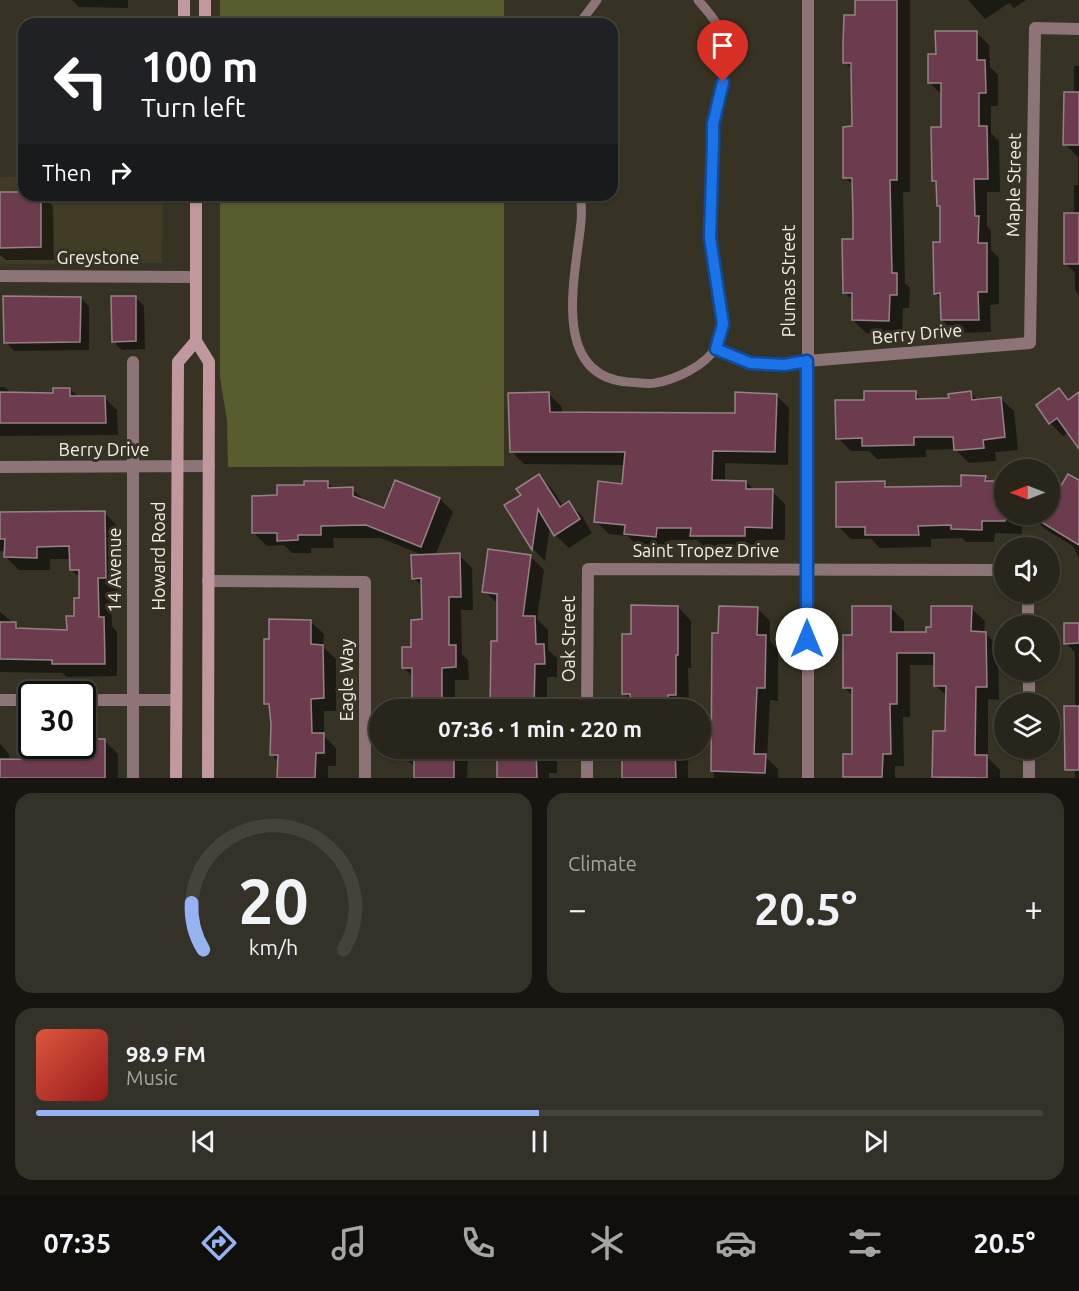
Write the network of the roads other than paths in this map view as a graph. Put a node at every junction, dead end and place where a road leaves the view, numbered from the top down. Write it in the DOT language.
graph roads {
  1 [pos="184,0"];
  2 [pos="205,0"];
  3 [pos="597,0"];
  4 [pos="698,0"];
  5 [pos="808,0"];
  6 [pos="184,18"];
  7 [pos="205,18"];
  8 [pos="584,18"];
  9 [pos="1079,28"];
  10 [pos="195,201"];
  11 [pos="581,201"];
  12 [pos="0,276"];
  13 [pos="196,277"];
  14 [pos="196,341"];
  15 [pos="1030,343"];
  16 [pos="716,349"];
  17 [pos="807,361"];
  18 [pos="133,362"];
  19 [pos="208,466"];
  20 [pos="0,467"];
  21 [pos="178,467"];
  22 [pos="133,468"];
  23 [pos="588,569"];
  24 [pos="807,570"];
  25 [pos="994,570"];
  26 [pos="208,581"];
  27 [pos="133,699"];
  28 [pos="587,699"];
  29 [pos="0,700"];
  30 [pos="18,700"];
  31 [pos="96,700"];
  32 [pos="176,700"];
  33 [pos="587,759"];
  34 [pos="1029,759"];
  35 [pos="134,778"];
  36 [pos="176,778"];
  37 [pos="208,778"];
  38 [pos="366,778"];
  39 [pos="587,778"];
  40 [pos="807,778"];
  41 [pos="1029,778"];
  1 -- 6 [label="main road"];
  2 -- 7 [label="main road"];
  3 -- 8 [label="lane"];
  4 -- 16 [label="lane"];
  5 -- 17 [label="street, Plumas Street"];
  9 -- 15 [label="street, Maple Street"];
  10 -- 13 [label="main road"];
  11 -- 16 [label="lane"];
  12 -- 13 [label="street, Greystone"];
  13 -- 14 [label="main road"];
  14 -- 19 [label="main road"];
  14 -- 21 [label="main road, Howard Road"];
  15 -- 17 [label="street, Berry Drive"];
  16 -- 17 [label="lane"];
  17 -- 24 [label="street, Plumas Street"];
  18 -- 22 [label="street, 14 Avenue"];
  19 -- 21 [label="street, Berry Drive"];
  19 -- 26 [label="main road"];
  20 -- 22 [label="street, Berry Drive"];
  21 -- 22 [label="street, Berry Drive"];
  21 -- 32 [label="main road, Howard Road"];
  22 -- 27 [label="street, 14 Avenue"];
  23 -- 24 [label="street, Saint Tropez Drive"];
  23 -- 28 [label="street, Oak Street"];
  24 -- 25 [label="street, Saint Tropez Drive"];
  24 -- 40 [label="street, Plumas Street"];
  26 -- 37 [label="main road"];
  26 -- 38 [label="street, Eagle Way"];
  27 -- 31 [label="street"];
  27 -- 32 [label="street"];
  27 -- 35 [label="street, 14 Avenue"];
  29 -- 30 [label="street"];
  32 -- 36 [label="main road, Howard Road"];
  33 -- 39 [label="street"];
  34 -- 41 [label="street"];
}
